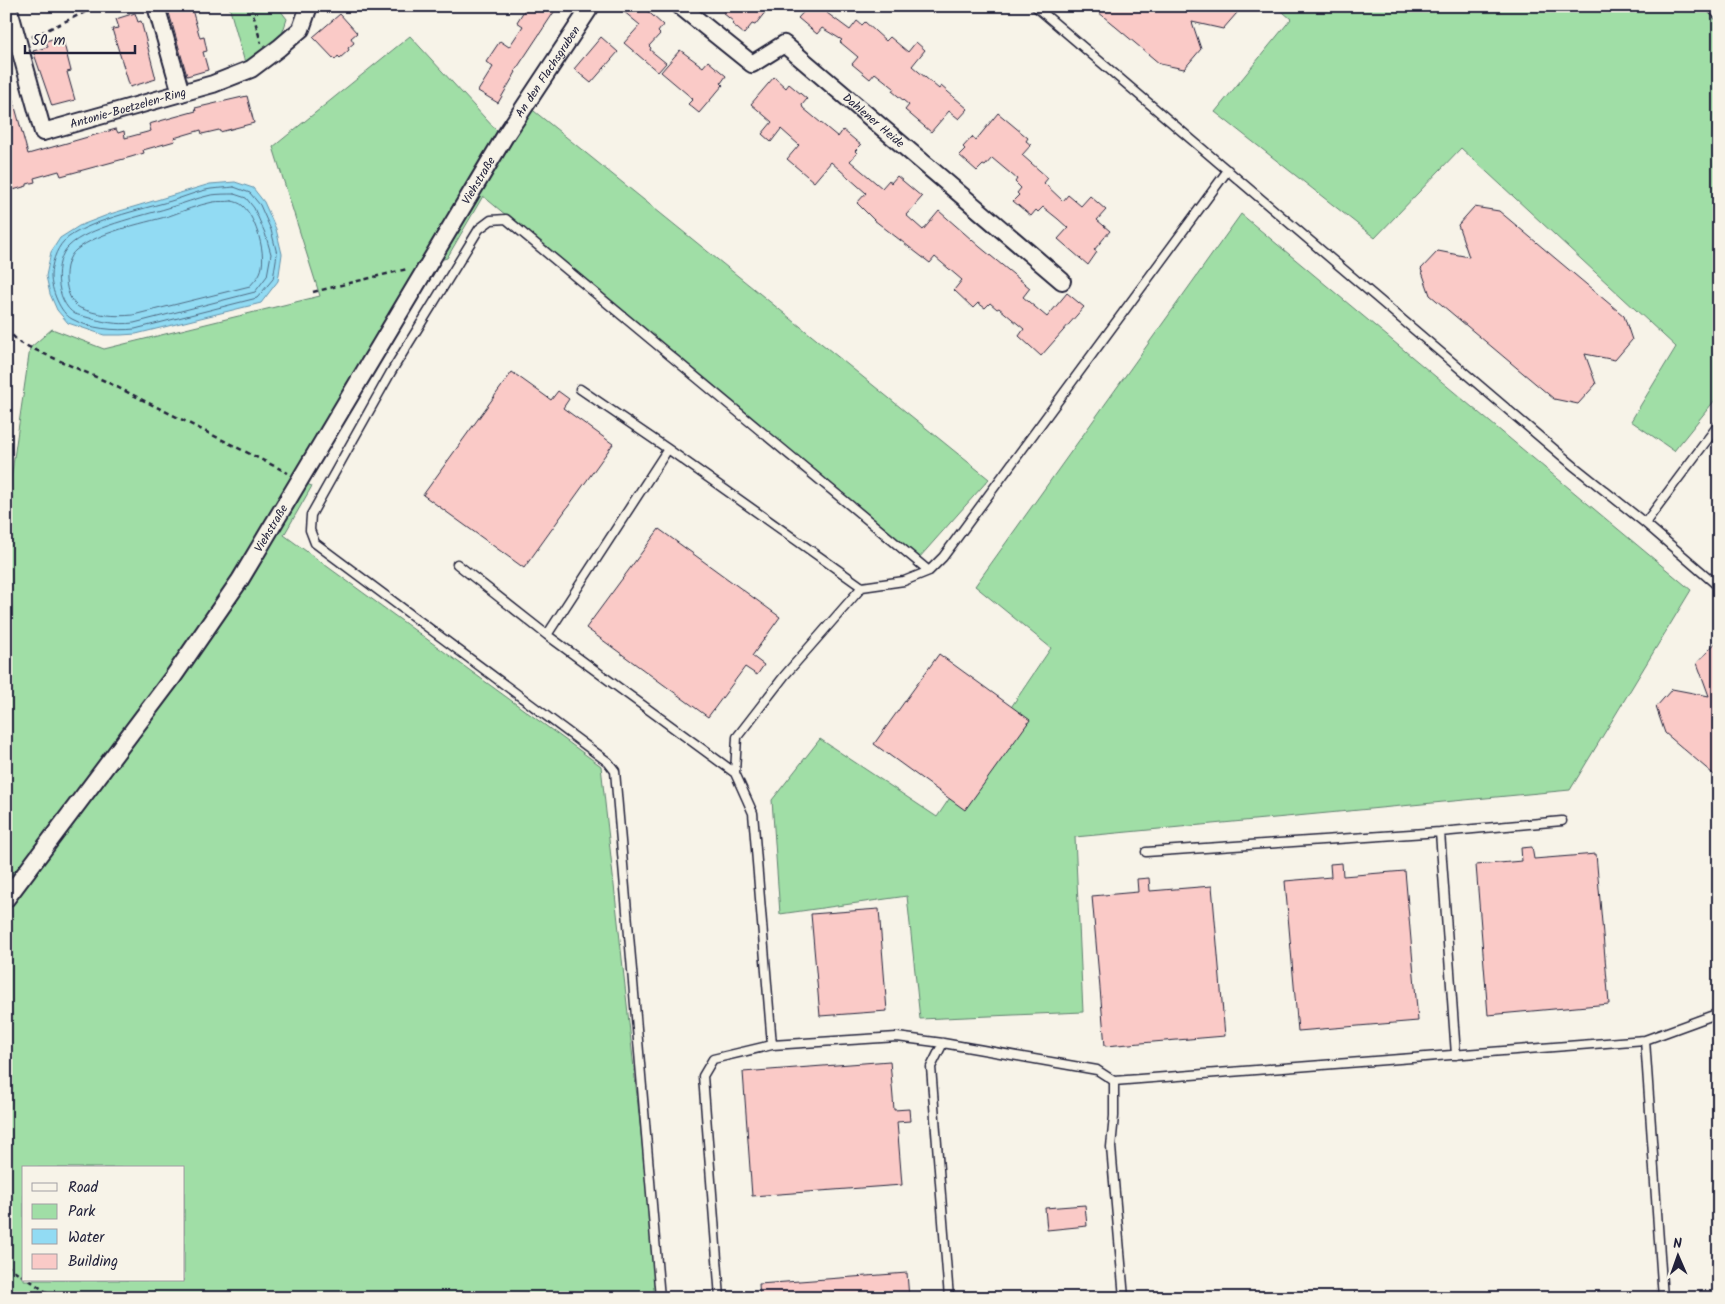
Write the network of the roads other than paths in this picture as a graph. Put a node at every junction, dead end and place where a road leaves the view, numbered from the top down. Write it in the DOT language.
graph roads {
  1 [pos="8,6"];
  2 [pos="156,6"];
  3 [pos="308,6"];
  4 [pos="591,6"];
  5 [pos="680,6"];
  6 [pos="1035,6"];
  7 [pos="1710,6"];
  8 [pos="1719,16"];
  9 [pos="181,93"];
  10 [pos="505,136"];
  11 [pos="1228,170"];
  12 [pos="1062,281"];
  13 [pos="580,390"];
  14 [pos="1719,424"];
  15 [pos="668,450"];
  16 [pos="1645,523"];
  17 [pos="457,564"];
  18 [pos="928,571"];
  19 [pos="862,587"];
  20 [pos="1719,587"];
  21 [pos="547,635"];
  22 [pos="735,773"];
  23 [pos="1562,821"];
  24 [pos="1440,832"];
  25 [pos="1146,852"];
  26 [pos="6,899"];
  27 [pos="1719,1013"];
  28 [pos="1645,1040"];
  29 [pos="943,1043"];
  30 [pos="772,1045"];
  31 [pos="1456,1056"];
  32 [pos="1114,1081"];
  33 [pos="660,1298"];
  34 [pos="720,1298"];
  35 [pos="949,1298"];
  36 [pos="1124,1298"];
  37 [pos="1663,1298"];
  1 -- 9 [label="street, Antonie-Boetzelen-Ring"];
  2 -- 9 [label="street"];
  3 -- 9 [label="street, Antonie-Boetzelen-Ring"];
  4 -- 10 [label="street, An den Flachsgruben"];
  5 -- 12 [label="street, Dahlener Heide"];
  6 -- 11 [label="lane"];
  7 -- 8 [label="lane"];
  10 -- 26 [label="street, Viehstraße"];
  11 -- 16 [label="lane"];
  11 -- 18 [label="lane"];
  13 -- 15 [label="lane"];
  14 -- 16 [label="lane"];
  15 -- 19 [label="lane"];
  15 -- 21 [label="lane"];
  16 -- 20 [label="lane"];
  17 -- 21 [label="lane"];
  18 -- 19 [label="lane"];
  18 -- 33 [label="lane"];
  19 -- 22 [label="lane"];
  21 -- 22 [label="lane"];
  22 -- 30 [label="lane"];
  23 -- 24 [label="lane"];
  24 -- 25 [label="lane"];
  24 -- 31 [label="lane"];
  27 -- 28 [label="lane"];
  28 -- 31 [label="lane"];
  28 -- 37 [label="lane"];
  29 -- 30 [label="lane"];
  29 -- 32 [label="lane"];
  29 -- 35 [label="lane"];
  30 -- 34 [label="lane"];
  31 -- 32 [label="lane"];
  32 -- 36 [label="lane"];
}
